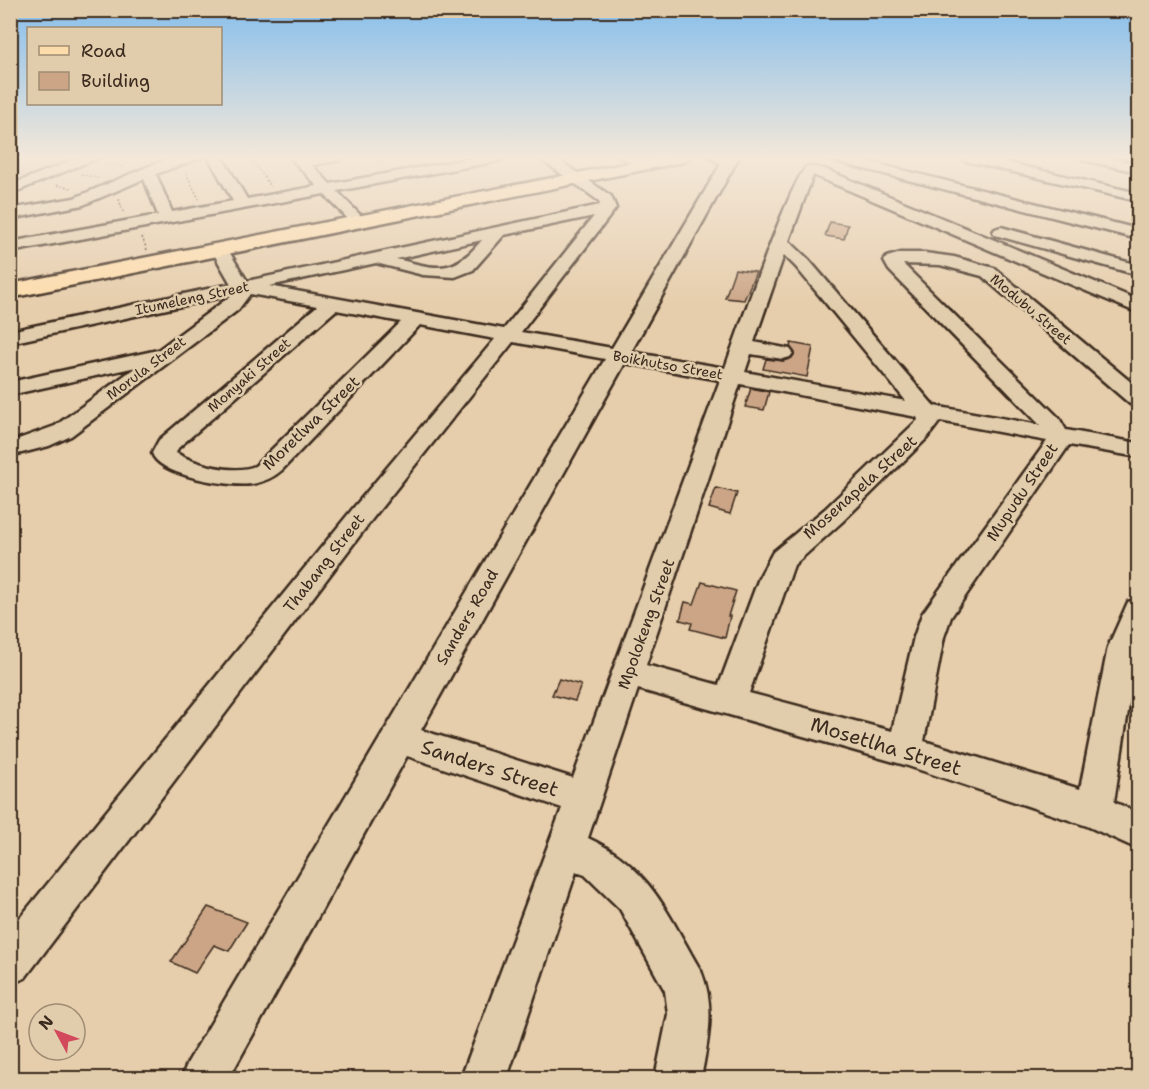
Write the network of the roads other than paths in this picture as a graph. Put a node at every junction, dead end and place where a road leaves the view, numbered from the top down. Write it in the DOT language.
graph roads {
  1 [pos="45,208"];
  2 [pos="79,208"];
  3 [pos="162,208"];
  4 [pos="225,208"];
  5 [pos="345,208"];
  6 [pos="398,208"];
  7 [pos="419,208"];
  8 [pos="608,208"];
  9 [pos="697,208"];
  10 [pos="792,208"];
  11 [pos="906,208"];
  12 [pos="907,208"];
  13 [pos="1036,208"];
  14 [pos="10,214"];
  15 [pos="353,216"];
  16 [pos="166,218"];
  17 [pos="498,232"];
  18 [pos="85,233"];
  19 [pos="1138,234"];
  20 [pos="781,243"];
  21 [pos="10,247"];
  22 [pos="219,249"];
  23 [pos="906,257"];
  24 [pos="373,259"];
  25 [pos="1138,270"];
  26 [pos="10,284"];
  27 [pos="242,287"];
  28 [pos="10,291"];
  29 [pos="1108,293"];
  30 [pos="331,304"];
  31 [pos="1138,306"];
  32 [pos="1138,316"];
  33 [pos="415,319"];
  34 [pos="508,336"];
  35 [pos="10,337"];
  36 [pos="745,347"];
  37 [pos="783,352"];
  38 [pos="163,354"];
  39 [pos="616,356"];
  40 [pos="734,376"];
  41 [pos="10,389"];
  42 [pos="1138,399"];
  43 [pos="926,411"];
  44 [pos="1058,435"];
  45 [pos="167,445"];
  46 [pos="10,449"];
  47 [pos="1138,450"];
  48 [pos="1138,610"];
  49 [pos="628,674"];
  50 [pos="730,700"];
  51 [pos="398,738"];
  52 [pos="905,750"];
  53 [pos="583,798"];
  54 [pos="1094,811"];
  55 [pos="1138,831"];
  56 [pos="566,847"];
  57 [pos="10,963"];
  58 [pos="204,1078"];
  59 [pos="484,1078"];
  60 [pos="678,1078"];
  1 -- 14 [label="street"];
  2 -- 18 [label="street"];
  3 -- 16 [label="street"];
  4 -- 16 [label="street"];
  5 -- 15 [label="street"];
  6 -- 15 [label="main road"];
  7 -- 22 [label="main road"];
  8 -- 17 [label="street, Itumeleng Street"];
  8 -- 34 [label="street, Thabang Street"];
  9 -- 39 [label="street, Sanders Road"];
  10 -- 20 [label="street, Mpolokeng Street"];
  11 -- 29 [label="street"];
  12 -- 25 [label="street"];
  13 -- 19 [label="street"];
  15 -- 26 [label="main road"];
  16 -- 18 [label="street"];
  17 -- 24 [label="street, Itumeleng Street"];
  17 -- 24 [label="street, Itumeleng Street"];
  18 -- 21 [label="street"];
  20 -- 36 [label="street, Mpolokeng Street"];
  20 -- 43 [label="street"];
  22 -- 27 [label="street"];
  22 -- 28 [label="main road"];
  23 -- 42 [label="street, Modubu Street"];
  23 -- 44 [label="street, Mupudu Street"];
  24 -- 27 [label="street, Itumeleng Street"];
  27 -- 30 [label="street, Boikhutso Street"];
  27 -- 35 [label="street, Itumeleng Street"];
  27 -- 38 [label="street, Morula Street"];
  29 -- 31 [label="street"];
  29 -- 32 [label="street"];
  30 -- 33 [label="street, Boikhutso Street"];
  30 -- 45 [label="street, Monyaki Street"];
  33 -- 34 [label="street, Boikhutso Street"];
  33 -- 45 [label="street, Moretlwa Street"];
  34 -- 39 [label="street, Boikhutso Street"];
  34 -- 57 [label="street, Thabang Street"];
  36 -- 37 [label="street"];
  36 -- 40 [label="street, Mpolokeng Street"];
  38 -- 41 [label="street"];
  38 -- 46 [label="street, Morula Street"];
  39 -- 40 [label="street, Boikhutso Street"];
  39 -- 51 [label="street, Sanders Road"];
  40 -- 43 [label="street, Boikhutso Street"];
  40 -- 49 [label="street, Mpolokeng Street"];
  43 -- 44 [label="street, Boikhutso Street"];
  43 -- 50 [label="street, Mosenapela Street"];
  44 -- 47 [label="street, Boikhutso Street"];
  44 -- 52 [label="street, Mupudu Street"];
  48 -- 54 [label="street"];
  49 -- 50 [label="street, Mosetlha Street"];
  49 -- 53 [label="street, Mpolokeng Street"];
  50 -- 52 [label="street, Mosetlha Street"];
  51 -- 53 [label="street, Sanders Street"];
  51 -- 58 [label="street, Sanders Road"];
  52 -- 54 [label="street, Mosetlha Street"];
  53 -- 56 [label="street, Mpolokeng Street"];
  54 -- 55 [label="street, Mosetlha Street"];
  56 -- 59 [label="street, Mpolokeng Street"];
  56 -- 60 [label="street"];
}
